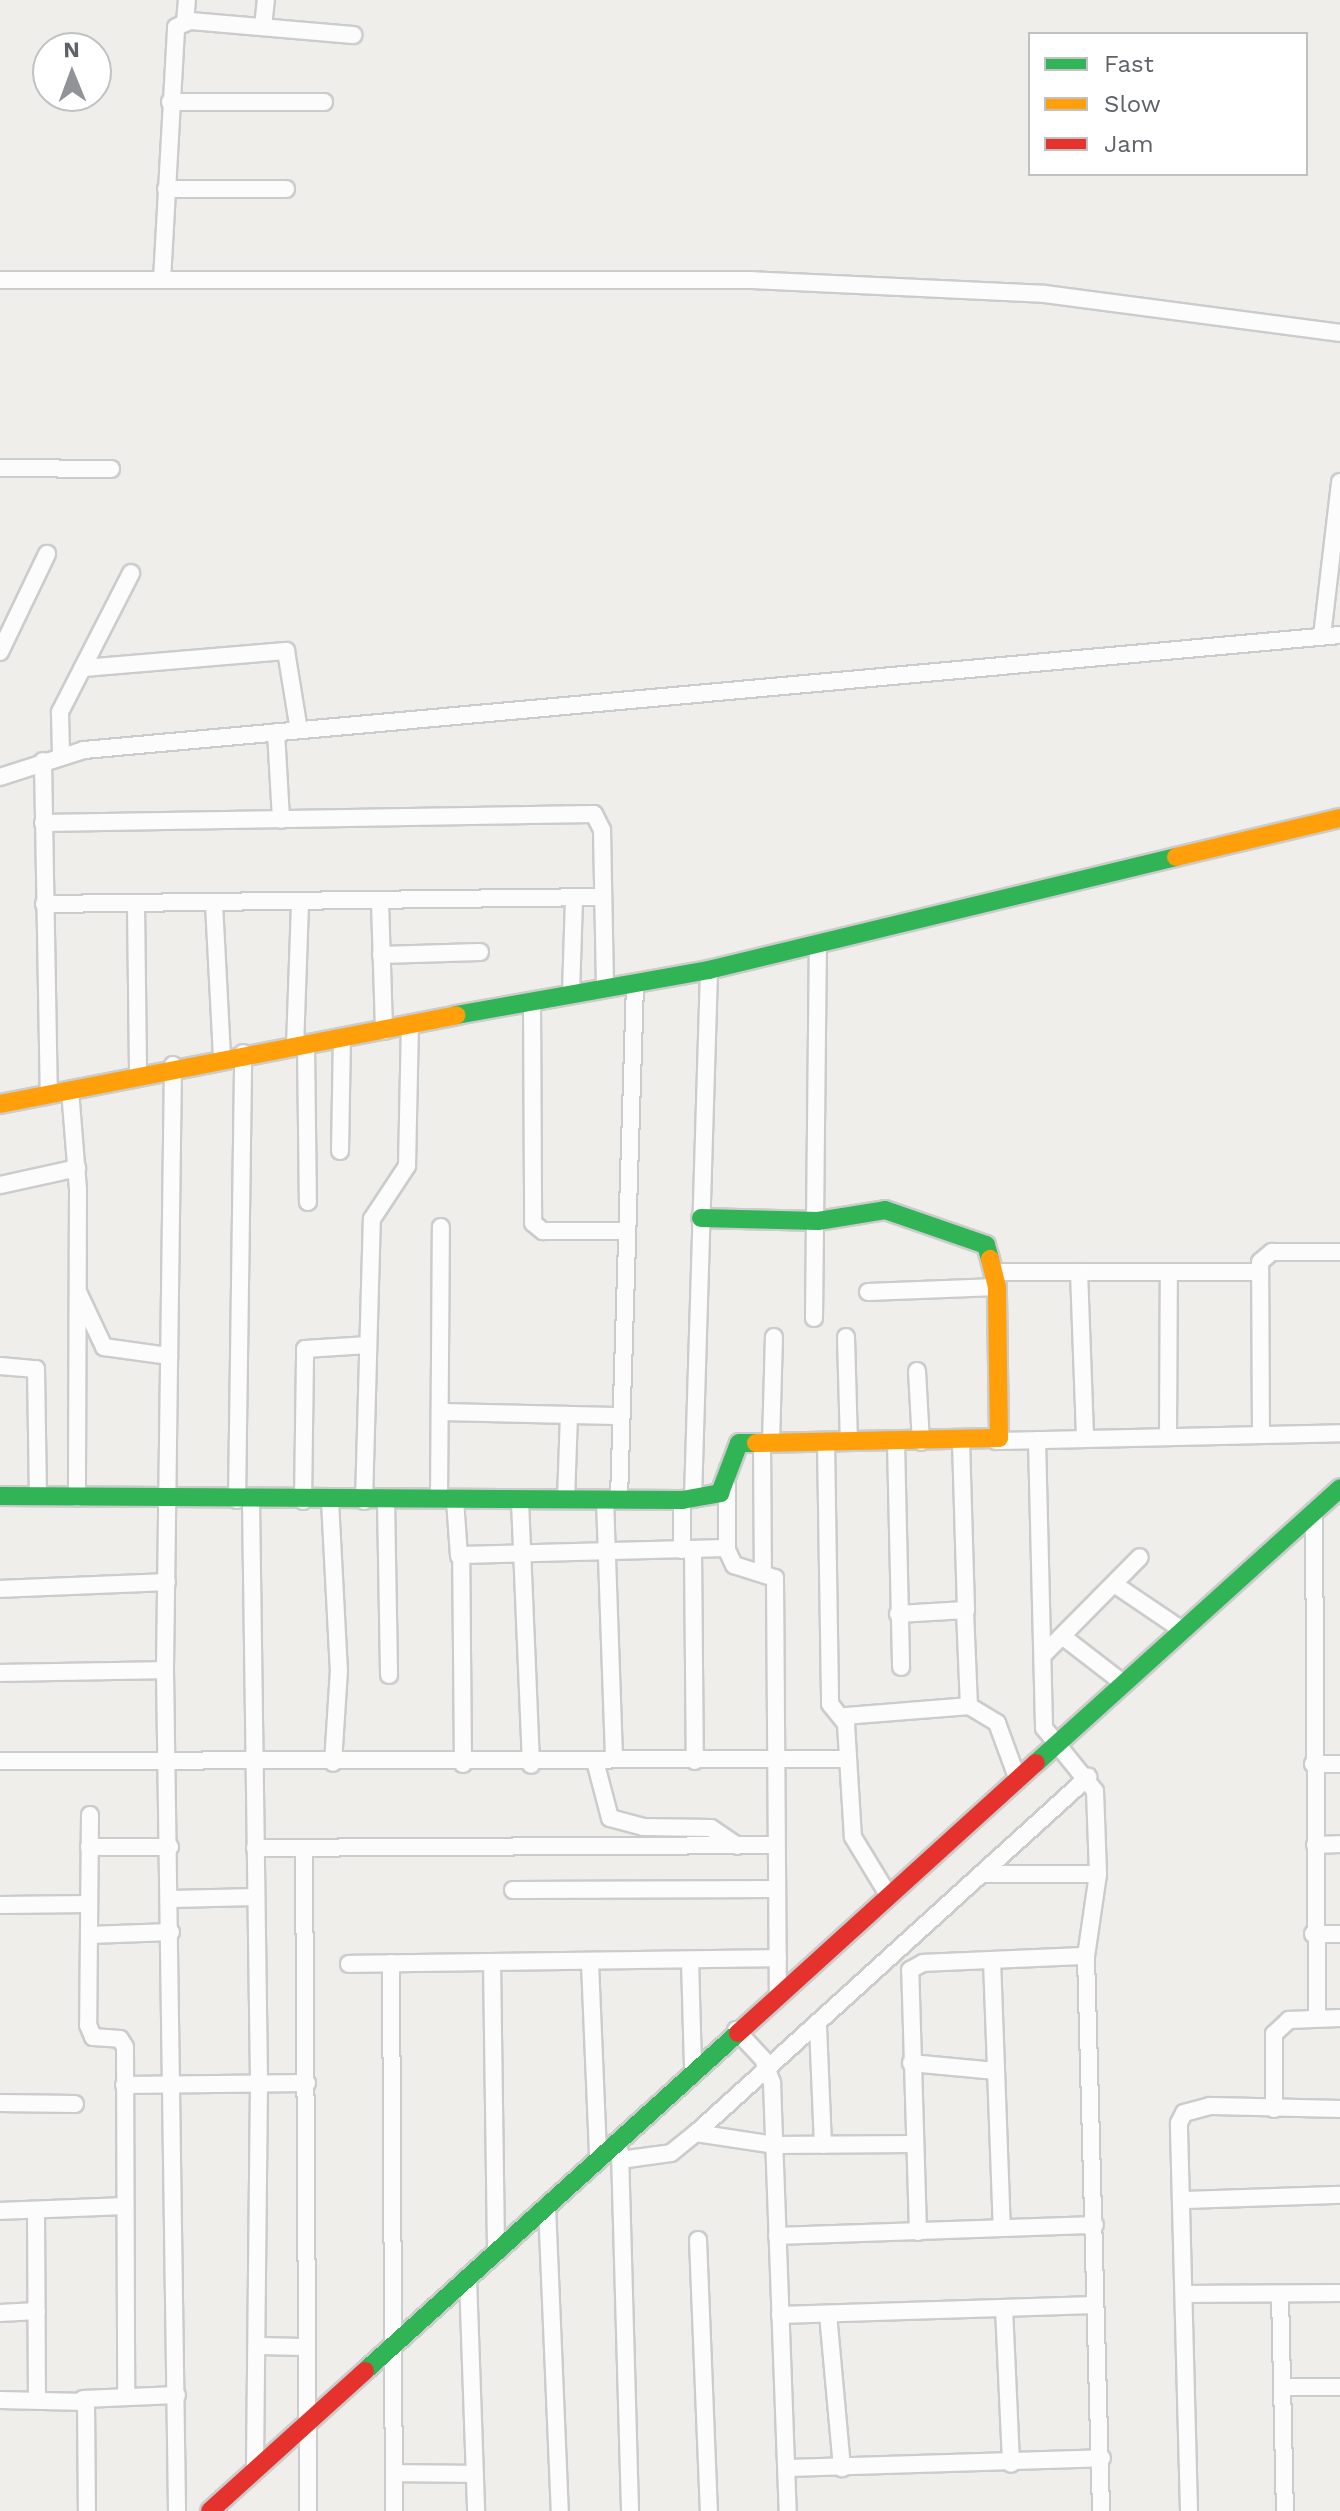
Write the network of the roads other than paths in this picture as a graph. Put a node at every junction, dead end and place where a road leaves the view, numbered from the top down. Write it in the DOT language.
graph roads {
  1 [pos="187,0"];
  2 [pos="266,0"];
  3 [pos="185,22"];
  4 [pos="263,27"];
  5 [pos="353,35"];
  6 [pos="170,102"];
  7 [pos="324,102"];
  8 [pos="166,189"];
  9 [pos="286,189"];
  10 [pos="0,280"];
  11 [pos="162,280"];
  12 [pos="1340,333"];
  13 [pos="0,468"];
  14 [pos="111,469"];
  15 [pos="1340,482"];
  16 [pos="47,554"];
  17 [pos="131,573"];
  18 [pos="1322,629"];
  19 [pos="1340,635"];
  20 [pos="0,652"];
  21 [pos="83,668"];
  22 [pos="297,722"];
  23 [pos="276,732"];
  24 [pos="61,749"];
  25 [pos="43,761"];
  26 [pos="0,777"];
  27 [pos="1340,818"];
  28 [pos="281,820"];
  29 [pos="43,823"];
  30 [pos="603,897"];
  31 [pos="574,898"];
  32 [pos="380,902"];
  33 [pos="300,903"];
  34 [pos="44,904"];
  35 [pos="214,904"];
  36 [pos="136,905"];
  37 [pos="818,945"];
  38 [pos="480,952"];
  39 [pos="381,955"];
  40 [pos="709,970"];
  41 [pos="635,983"];
  42 [pos="605,988"];
  43 [pos="571,994"];
  44 [pos="532,1002"];
  45 [pos="410,1026"];
  46 [pos="384,1031"];
  47 [pos="342,1039"];
  48 [pos="300,1046"];
  49 [pos="243,1053"];
  50 [pos="222,1056"];
  51 [pos="173,1065"];
  52 [pos="138,1072"];
  53 [pos="70,1090"];
  54 [pos="49,1095"];
  55 [pos="0,1104"];
  56 [pos="340,1151"];
  57 [pos="77,1168"];
  58 [pos="0,1185"];
  59 [pos="308,1202"];
  60 [pos="701,1218"];
  61 [pos="818,1221"];
  62 [pos="441,1227"];
  63 [pos="624,1231"];
  64 [pos="1340,1252"];
  65 [pos="1079,1272"];
  66 [pos="1258,1272"];
  67 [pos="1169,1273"];
  68 [pos="996,1279"];
  69 [pos="868,1292"];
  70 [pos="78,1293"];
  71 [pos="814,1318"];
  72 [pos="774,1337"];
  73 [pos="846,1337"];
  74 [pos="368,1345"];
  75 [pos="169,1356"];
  76 [pos="0,1366"];
  77 [pos="917,1371"];
  78 [pos="440,1412"];
  79 [pos="569,1415"];
  80 [pos="618,1416"];
  81 [pos="1340,1433"];
  82 [pos="1261,1435"];
  83 [pos="1168,1437"];
  84 [pos="1085,1439"];
  85 [pos="1037,1440"];
  86 [pos="996,1441"];
  87 [pos="826,1442"];
  88 [pos="849,1442"];
  89 [pos="896,1442"];
  90 [pos="921,1442"];
  91 [pos="961,1442"];
  92 [pos="766,1443"];
  93 [pos="727,1486"];
  94 [pos="1340,1488"];
  95 [pos="0,1496"];
  96 [pos="38,1497"];
  97 [pos="77,1498"];
  98 [pos="167,1498"];
  99 [pos="687,1499"];
  100 [pos="244,1500"];
  101 [pos="386,1500"];
  102 [pos="447,1500"];
  103 [pos="566,1500"];
  104 [pos="612,1500"];
  105 [pos="303,1501"];
  106 [pos="330,1501"];
  107 [pos="364,1501"];
  108 [pos="520,1501"];
  109 [pos="1314,1511"];
  110 [pos="727,1549"];
  111 [pos="608,1550"];
  112 [pos="688,1550"];
  113 [pos="520,1554"];
  114 [pos="459,1556"];
  115 [pos="1140,1557"];
  116 [pos="763,1573"];
  117 [pos="167,1582"];
  118 [pos="1114,1584"];
  119 [pos="0,1589"];
  120 [pos="965,1611"];
  121 [pos="898,1614"];
  122 [pos="1182,1630"];
  123 [pos="1062,1636"];
  124 [pos="1044,1654"];
  125 [pos="901,1667"];
  126 [pos="165,1670"];
  127 [pos="0,1673"];
  128 [pos="389,1675"];
  129 [pos="1123,1683"];
  130 [pos="969,1706"];
  131 [pos="845,1716"];
  132 [pos="1052,1746"];
  133 [pos="167,1759"];
  134 [pos="614,1759"];
  135 [pos="779,1759"];
  136 [pos="845,1759"];
  137 [pos="0,1761"];
  138 [pos="595,1761"];
  139 [pos="695,1761"];
  140 [pos="253,1762"];
  141 [pos="333,1763"];
  142 [pos="463,1764"];
  143 [pos="1313,1764"];
  144 [pos="1340,1764"];
  145 [pos="531,1765"];
  146 [pos="1088,1777"];
  147 [pos="1018,1780"];
  148 [pos="90,1815"];
  149 [pos="1340,1844"];
  150 [pos="776,1845"];
  151 [pos="1315,1845"];
  152 [pos="738,1846"];
  153 [pos="89,1847"];
  154 [pos="170,1847"];
  155 [pos="255,1848"];
  156 [pos="304,1848"];
  157 [pos="985,1874"];
  158 [pos="1098,1874"];
  159 [pos="777,1889"];
  160 [pos="513,1890"];
  161 [pos="887,1893"];
  162 [pos="256,1897"];
  163 [pos="171,1899"];
  164 [pos="89,1904"];
  165 [pos="0,1905"];
  166 [pos="171,1932"];
  167 [pos="1313,1934"];
  168 [pos="1340,1934"];
  169 [pos="89,1935"];
  170 [pos="1086,1956"];
  171 [pos="778,1958"];
  172 [pos="690,1960"];
  173 [pos="992,1960"];
  174 [pos="492,1962"];
  175 [pos="391,1963"];
  176 [pos="590,1963"];
  177 [pos="349,1964"];
  178 [pos="778,1994"];
  179 [pos="1317,2017"];
  180 [pos="1340,2018"];
  181 [pos="818,2026"];
  182 [pos="736,2030"];
  183 [pos="911,2063"];
  184 [pos="693,2067"];
  185 [pos="769,2070"];
  186 [pos="996,2071"];
  187 [pos="259,2082"];
  188 [pos="307,2083"];
  189 [pos="173,2084"];
  190 [pos="124,2085"];
  191 [pos="0,2103"];
  192 [pos="75,2104"];
  193 [pos="1274,2109"];
  194 [pos="1340,2109"];
  195 [pos="696,2133"];
  196 [pos="620,2134"];
  197 [pos="912,2144"];
  198 [pos="774,2145"];
  199 [pos="823,2145"];
  200 [pos="598,2154"];
  201 [pos="620,2160"];
  202 [pos="1340,2195"];
  203 [pos="1186,2200"];
  204 [pos="124,2206"];
  205 [pos="547,2206"];
  206 [pos="0,2211"];
  207 [pos="36,2211"];
  208 [pos="1095,2225"];
  209 [pos="1002,2228"];
  210 [pos="918,2232"];
  211 [pos="777,2236"];
  212 [pos="698,2240"];
  213 [pos="496,2253"];
  214 [pos="468,2278"];
  215 [pos="1340,2293"];
  216 [pos="1187,2294"];
  217 [pos="1280,2294"];
  218 [pos="1095,2305"];
  219 [pos="1004,2308"];
  220 [pos="37,2311"];
  221 [pos="0,2313"];
  222 [pos="828,2314"];
  223 [pos="780,2315"];
  224 [pos="392,2340"];
  225 [pos="257,2346"];
  226 [pos="306,2347"];
  227 [pos="1284,2387"];
  228 [pos="1340,2387"];
  229 [pos="177,2395"];
  230 [pos="126,2396"];
  231 [pos="83,2399"];
  232 [pos="0,2400"];
  233 [pos="37,2400"];
  234 [pos="306,2422"];
  235 [pos="1102,2458"];
  236 [pos="1011,2464"];
  237 [pos="788,2468"];
  238 [pos="842,2468"];
  239 [pos="255,2469"];
  240 [pos="394,2473"];
  241 [pos="475,2474"];
  242 [pos="87,2511"];
  243 [pos="177,2511"];
  244 [pos="210,2511"];
  245 [pos="308,2511"];
  246 [pos="394,2511"];
  247 [pos="476,2511"];
  248 [pos="560,2511"];
  249 [pos="630,2511"];
  250 [pos="709,2511"];
  251 [pos="788,2511"];
  252 [pos="1101,2511"];
  253 [pos="1189,2511"];
  254 [pos="1285,2511"];
  1 -- 3 [label="street"];
  2 -- 4 [label="street"];
  3 -- 4 [label="street"];
  3 -- 6 [label="street"];
  4 -- 5 [label="street"];
  6 -- 7 [label="street"];
  6 -- 8 [label="street"];
  8 -- 9 [label="street"];
  8 -- 11 [label="street"];
  10 -- 11 [label="street"];
  11 -- 12 [label="street"];
  13 -- 14 [label="street"];
  15 -- 18 [label="street"];
  16 -- 20 [label="street"];
  17 -- 21 [label="street"];
  18 -- 19 [label="street"];
  18 -- 22 [label="street"];
  21 -- 22 [label="street"];
  21 -- 24 [label="street"];
  22 -- 23 [label="street"];
  23 -- 24 [label="street"];
  23 -- 28 [label="street"];
  24 -- 25 [label="street"];
  25 -- 26 [label="street"];
  25 -- 29 [label="street"];
  27 -- 37 [label="street"];
  28 -- 29 [label="street"];
  28 -- 30 [label="street"];
  29 -- 34 [label="street"];
  30 -- 31 [label="street"];
  30 -- 42 [label="street"];
  31 -- 32 [label="street"];
  31 -- 43 [label="street"];
  32 -- 33 [label="street"];
  32 -- 39 [label="street"];
  33 -- 35 [label="street"];
  33 -- 48 [label="street"];
  34 -- 36 [label="street"];
  34 -- 54 [label="street"];
  35 -- 36 [label="street"];
  35 -- 50 [label="street"];
  36 -- 52 [label="street"];
  37 -- 40 [label="street"];
  37 -- 61 [label="street"];
  38 -- 39 [label="street"];
  39 -- 46 [label="street"];
  40 -- 41 [label="street"];
  40 -- 60 [label="street"];
  41 -- 42 [label="street"];
  41 -- 63 [label="street"];
  42 -- 43 [label="street"];
  43 -- 44 [label="street"];
  44 -- 45 [label="street"];
  44 -- 63 [label="street"];
  45 -- 46 [label="street"];
  45 -- 74 [label="street"];
  46 -- 47 [label="street"];
  47 -- 48 [label="street"];
  47 -- 56 [label="street"];
  48 -- 49 [label="street"];
  48 -- 59 [label="street"];
  49 -- 50 [label="street"];
  49 -- 100 [label="street"];
  50 -- 51 [label="street"];
  51 -- 52 [label="street"];
  51 -- 75 [label="street"];
  52 -- 53 [label="street"];
  53 -- 54 [label="street"];
  53 -- 57 [label="street"];
  54 -- 55 [label="street"];
  57 -- 58 [label="street"];
  57 -- 70 [label="street"];
  60 -- 61 [label="street"];
  60 -- 99 [label="street"];
  61 -- 68 [label="street"];
  61 -- 71 [label="street"];
  62 -- 78 [label="street"];
  63 -- 80 [label="street"];
  64 -- 66 [label="street"];
  65 -- 67 [label="street"];
  65 -- 68 [label="street"];
  65 -- 84 [label="street"];
  66 -- 67 [label="street"];
  66 -- 82 [label="street"];
  67 -- 83 [label="street"];
  68 -- 69 [label="street"];
  68 -- 86 [label="street"];
  70 -- 75 [label="street"];
  70 -- 97 [label="street"];
  72 -- 92 [label="street"];
  73 -- 88 [label="street"];
  74 -- 105 [label="street"];
  74 -- 107 [label="street"];
  75 -- 98 [label="street"];
  76 -- 96 [label="street"];
  77 -- 90 [label="street"];
  78 -- 79 [label="street"];
  78 -- 102 [label="street"];
  79 -- 80 [label="street"];
  79 -- 103 [label="street"];
  80 -- 104 [label="street"];
  81 -- 82 [label="street"];
  82 -- 83 [label="street"];
  83 -- 84 [label="street"];
  84 -- 85 [label="street"];
  85 -- 86 [label="street"];
  85 -- 124 [label="street"];
  86 -- 91 [label="street"];
  87 -- 88 [label="street"];
  87 -- 92 [label="street"];
  87 -- 131 [label="street"];
  88 -- 89 [label="street"];
  89 -- 90 [label="street"];
  89 -- 121 [label="street"];
  90 -- 91 [label="street"];
  91 -- 120 [label="street"];
  92 -- 93 [label="street"];
  92 -- 116 [label="street"];
  93 -- 99 [label="street"];
  93 -- 110 [label="street"];
  94 -- 109 [label="street"];
  95 -- 96 [label="street"];
  96 -- 97 [label="street"];
  97 -- 98 [label="street"];
  98 -- 100 [label="street"];
  98 -- 117 [label="street"];
  99 -- 104 [label="street"];
  99 -- 112 [label="street"];
  100 -- 105 [label="street"];
  100 -- 140 [label="street"];
  101 -- 102 [label="street"];
  101 -- 107 [label="street"];
  101 -- 128 [label="street"];
  102 -- 108 [label="street"];
  102 -- 114 [label="street"];
  103 -- 104 [label="street"];
  103 -- 108 [label="street"];
  104 -- 111 [label="street"];
  105 -- 106 [label="street"];
  106 -- 107 [label="street"];
  106 -- 141 [label="street"];
  108 -- 113 [label="street"];
  109 -- 122 [label="street"];
  109 -- 143 [label="street"];
  110 -- 112 [label="street"];
  110 -- 116 [label="street"];
  111 -- 112 [label="street"];
  111 -- 113 [label="street"];
  111 -- 134 [label="street"];
  112 -- 139 [label="street"];
  113 -- 114 [label="street"];
  113 -- 145 [label="street"];
  114 -- 142 [label="street"];
  115 -- 118 [label="street"];
  116 -- 135 [label="street"];
  117 -- 119 [label="street"];
  117 -- 126 [label="street"];
  118 -- 122 [label="street"];
  118 -- 123 [label="street"];
  120 -- 121 [label="street"];
  120 -- 130 [label="street"];
  121 -- 125 [label="street"];
  122 -- 129 [label="street"];
  123 -- 124 [label="street"];
  123 -- 129 [label="street"];
  124 -- 132 [label="street"];
  126 -- 127 [label="street"];
  126 -- 133 [label="street"];
  129 -- 132 [label="street"];
  130 -- 131 [label="street"];
  130 -- 147 [label="street"];
  131 -- 136 [label="street"];
  132 -- 146 [label="street"];
  132 -- 147 [label="street"];
  133 -- 137 [label="street"];
  133 -- 140 [label="street"];
  133 -- 154 [label="street"];
  134 -- 138 [label="street"];
  134 -- 139 [label="street"];
  135 -- 136 [label="street"];
  135 -- 139 [label="street"];
  135 -- 150 [label="street"];
  136 -- 161 [label="street"];
  138 -- 145 [label="street"];
  138 -- 152 [label="street"];
  140 -- 141 [label="street"];
  140 -- 155 [label="street"];
  141 -- 142 [label="street"];
  142 -- 145 [label="street"];
  143 -- 144 [label="street"];
  143 -- 151 [label="street"];
  146 -- 157 [label="street"];
  146 -- 158 [label="street"];
  147 -- 161 [label="street"];
  148 -- 153 [label="street"];
  149 -- 151 [label="street"];
  150 -- 152 [label="street"];
  150 -- 159 [label="street"];
  151 -- 167 [label="street"];
  152 -- 156 [label="street"];
  153 -- 154 [label="street"];
  153 -- 164 [label="street"];
  154 -- 163 [label="street"];
  155 -- 156 [label="street"];
  155 -- 162 [label="street"];
  156 -- 188 [label="street"];
  157 -- 158 [label="street"];
  157 -- 181 [label="street"];
  158 -- 170 [label="street"];
  159 -- 160 [label="street"];
  159 -- 171 [label="street"];
  161 -- 178 [label="street"];
  162 -- 163 [label="street"];
  162 -- 187 [label="street"];
  163 -- 166 [label="street"];
  164 -- 165 [label="street"];
  164 -- 169 [label="street"];
  166 -- 169 [label="street"];
  166 -- 189 [label="street"];
  167 -- 168 [label="street"];
  167 -- 179 [label="street"];
  169 -- 190 [label="street"];
  170 -- 173 [label="street"];
  170 -- 208 [label="street"];
  171 -- 172 [label="street"];
  171 -- 178 [label="street"];
  172 -- 176 [label="street"];
  172 -- 184 [label="street"];
  173 -- 183 [label="street"];
  173 -- 186 [label="street"];
  174 -- 175 [label="street"];
  174 -- 176 [label="street"];
  174 -- 213 [label="street"];
  175 -- 177 [label="street"];
  175 -- 224 [label="street"];
  176 -- 200 [label="street"];
  178 -- 182 [label="street"];
  179 -- 180 [label="street"];
  179 -- 193 [label="street"];
  181 -- 185 [label="street"];
  181 -- 199 [label="street"];
  182 -- 184 [label="street"];
  182 -- 185 [label="street"];
  183 -- 186 [label="street"];
  183 -- 197 [label="street"];
  184 -- 196 [label="street"];
  185 -- 195 [label="street"];
  185 -- 198 [label="street"];
  186 -- 209 [label="street"];
  187 -- 188 [label="street"];
  187 -- 189 [label="street"];
  187 -- 225 [label="street"];
  188 -- 226 [label="street"];
  189 -- 190 [label="street"];
  189 -- 229 [label="street"];
  190 -- 204 [label="street"];
  191 -- 192 [label="street"];
  193 -- 194 [label="street"];
  193 -- 203 [label="street"];
  195 -- 198 [label="street"];
  195 -- 201 [label="street"];
  196 -- 200 [label="street"];
  196 -- 201 [label="street"];
  197 -- 199 [label="street"];
  197 -- 210 [label="street"];
  198 -- 199 [label="street"];
  198 -- 211 [label="street"];
  200 -- 205 [label="street"];
  201 -- 249 [label="street"];
  202 -- 203 [label="street"];
  203 -- 216 [label="street"];
  204 -- 207 [label="street"];
  204 -- 230 [label="street"];
  205 -- 213 [label="street"];
  205 -- 248 [label="street"];
  206 -- 207 [label="street"];
  207 -- 220 [label="street"];
  208 -- 209 [label="street"];
  208 -- 218 [label="street"];
  209 -- 210 [label="street"];
  210 -- 211 [label="street"];
  211 -- 223 [label="street"];
  212 -- 250 [label="street"];
  213 -- 214 [label="street"];
  214 -- 224 [label="street"];
  214 -- 241 [label="street"];
  215 -- 217 [label="street"];
  216 -- 217 [label="street"];
  216 -- 253 [label="street"];
  217 -- 227 [label="street"];
  218 -- 219 [label="street"];
  218 -- 235 [label="street"];
  219 -- 222 [label="street"];
  219 -- 236 [label="street"];
  220 -- 221 [label="street"];
  220 -- 233 [label="street"];
  222 -- 223 [label="street"];
  222 -- 238 [label="street"];
  223 -- 237 [label="street"];
  224 -- 234 [label="street"];
  224 -- 240 [label="street"];
  225 -- 226 [label="street"];
  225 -- 239 [label="street"];
  226 -- 234 [label="street"];
  227 -- 228 [label="street"];
  227 -- 254 [label="street"];
  229 -- 230 [label="street"];
  229 -- 243 [label="street"];
  230 -- 231 [label="street"];
  231 -- 233 [label="street"];
  231 -- 242 [label="street"];
  232 -- 233 [label="street"];
  234 -- 239 [label="street"];
  234 -- 245 [label="street"];
  235 -- 236 [label="street"];
  235 -- 252 [label="street"];
  236 -- 238 [label="street"];
  237 -- 238 [label="street"];
  237 -- 251 [label="street"];
  239 -- 244 [label="street"];
  240 -- 241 [label="street"];
  240 -- 246 [label="street"];
  241 -- 247 [label="street"];
}
